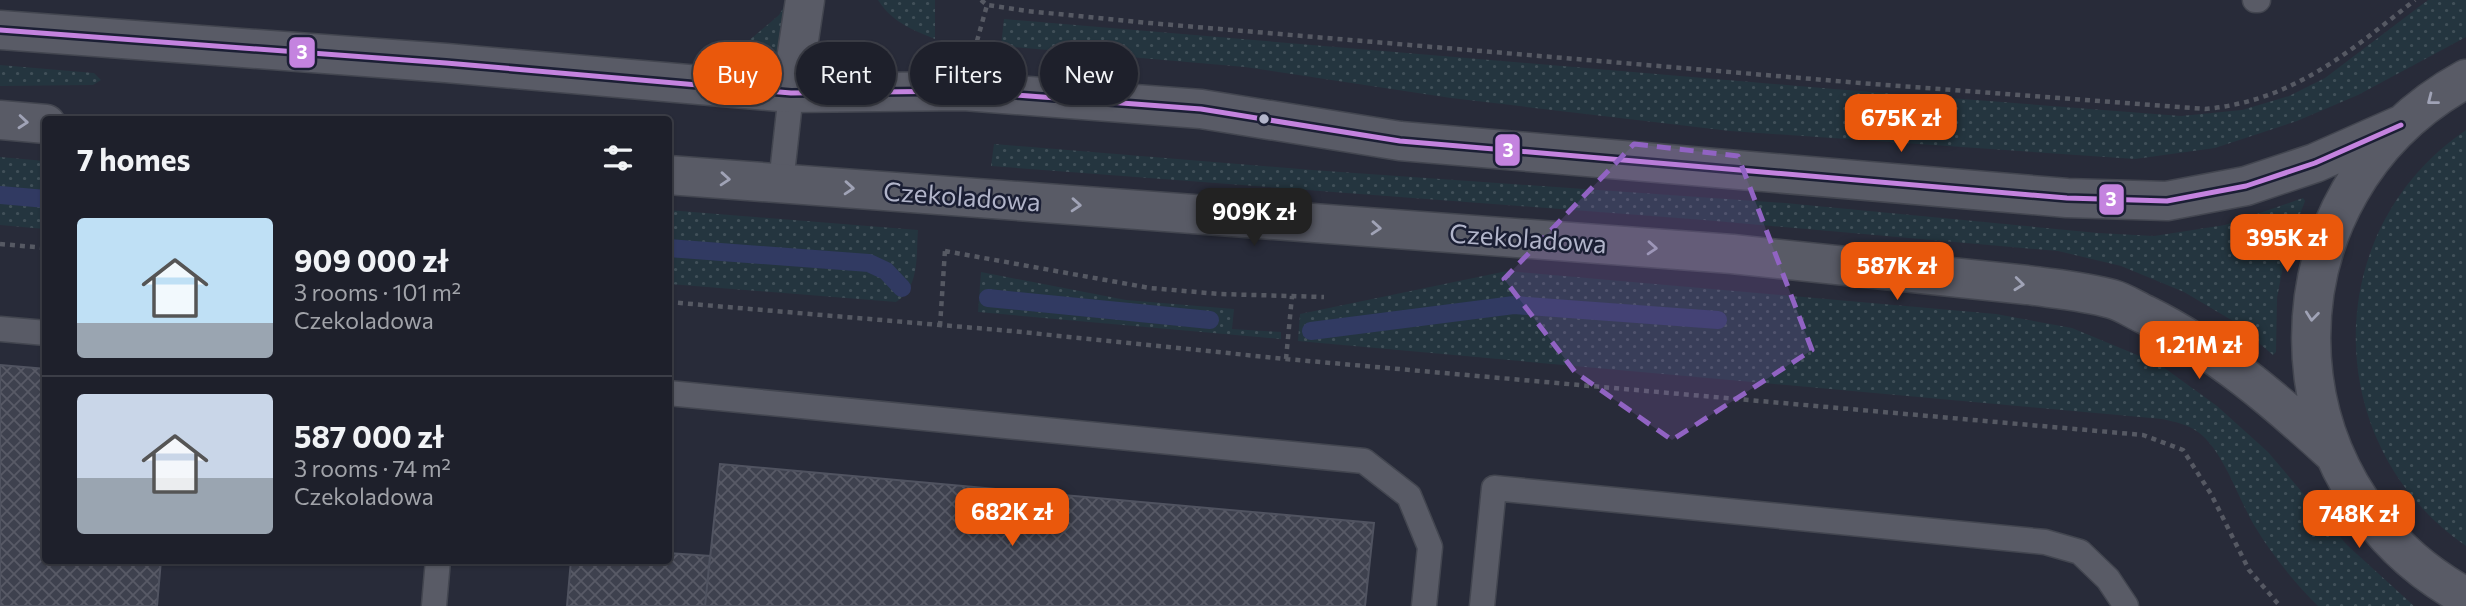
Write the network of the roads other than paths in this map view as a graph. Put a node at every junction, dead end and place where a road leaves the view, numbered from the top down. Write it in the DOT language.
graph roads {
  1 [pos="805,0"];
  2 [pos="0,30"];
  3 [pos="2466,79"];
  4 [pos="791,93"];
  5 [pos="0,120"];
  6 [pos="42,124"];
  7 [pos="2401,125"];
  8 [pos="672,175"];
  9 [pos="781,183"];
  10 [pos="0,329"];
  11 [pos="42,334"];
  12 [pos="672,394"];
  13 [pos="2335,455"];
  14 [pos="438,564"];
  15 [pos="2459,597"];
  16 [pos="434,606"];
  17 [pos="1424,606"];
  18 [pos="1482,606"];
  19 [pos="2126,606"];
  1 -- 4 [label="street"];
  2 -- 4 [label="street"];
  3 -- 7 [label="street, one-way"];
  4 -- 7 [label="street"];
  4 -- 9 [label="lane"];
  5 -- 6 [label="street, one-way"];
  7 -- 13 [label="street, one-way"];
  8 -- 9 [label="street, Czekoladowa, one-way"];
  9 -- 13 [label="street, Czekoladowa, one-way"];
  10 -- 11 [label="lane"];
  12 -- 17 [label="lane"];
  13 -- 15 [label="street"];
  14 -- 16 [label="lane"];
  18 -- 19 [label="lane"];
}
